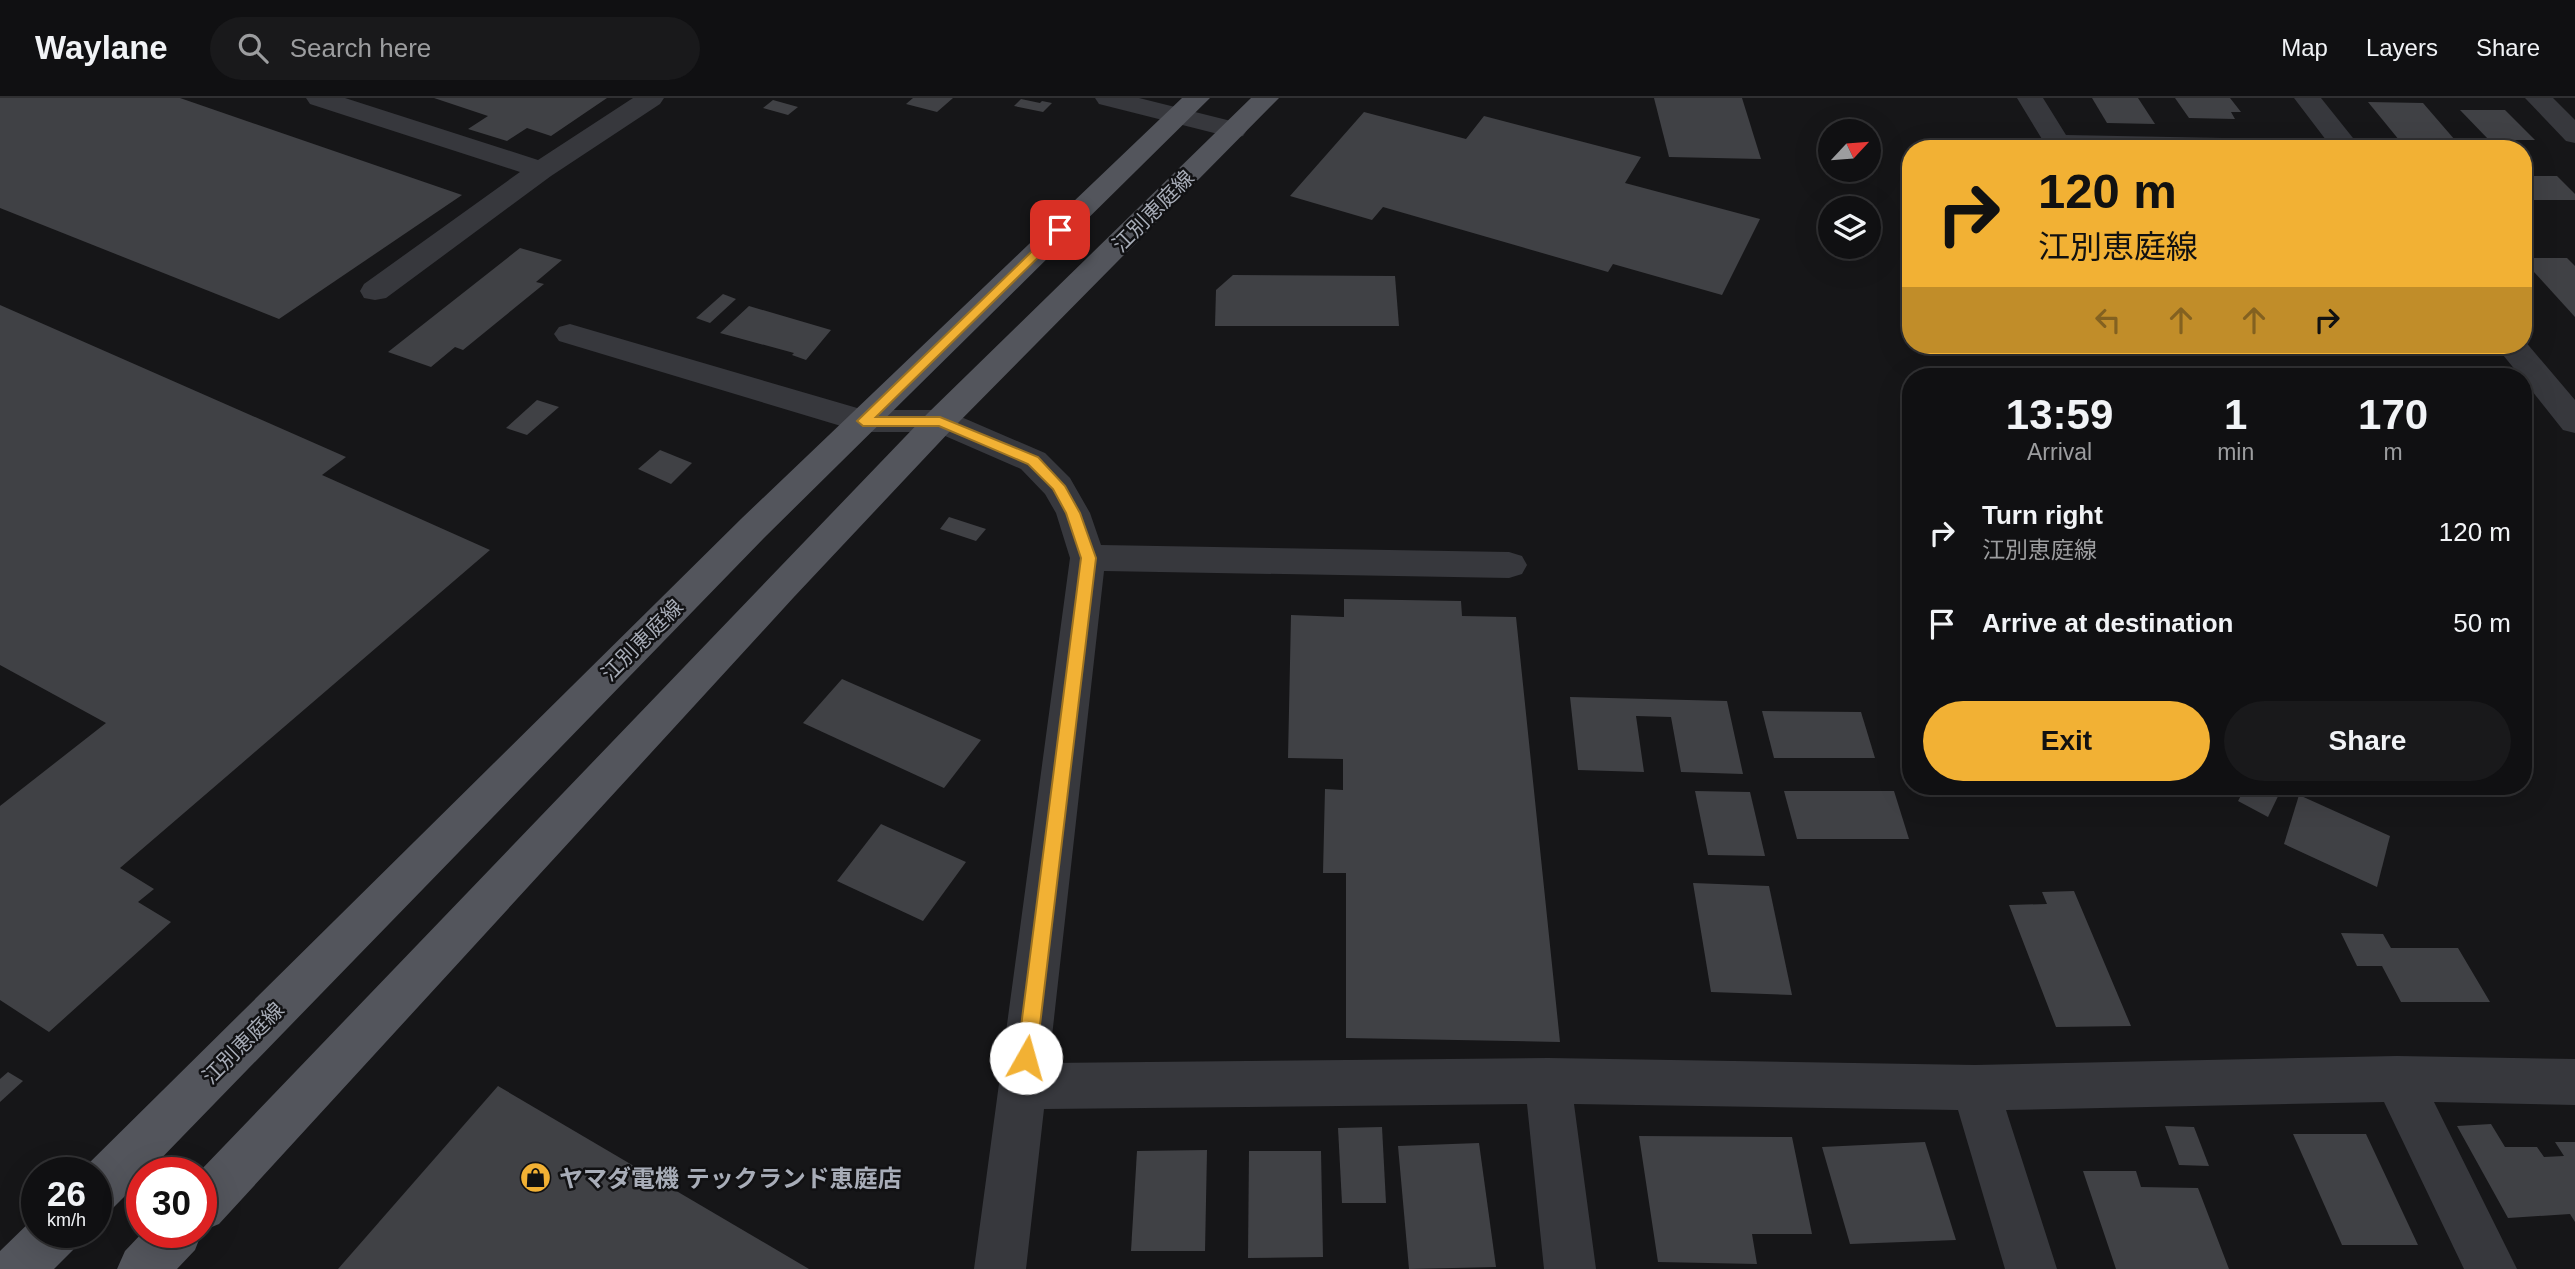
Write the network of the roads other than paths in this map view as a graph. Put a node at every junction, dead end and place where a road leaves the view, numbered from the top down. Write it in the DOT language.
graph roads {
  1 [pos="319,98"];
  2 [pos="651,98"];
  3 [pos="1108,98"];
  4 [pos="1266,98"];
  5 [pos="2030,98"];
  6 [pos="2307,98"];
  7 [pos="2538,98"];
  8 [pos="1187,107"];
  9 [pos="1234,130"];
  10 [pos="2575,135"];
  11 [pos="2055,140"];
  12 [pos="2341,140"];
  13 [pos="541,170"];
  14 [pos="375,290"];
  15 [pos="570,334"];
  16 [pos="2518,354"];
  17 [pos="2530,368"];
  18 [pos="2532,370"];
  19 [pos="863,421"];
  20 [pos="940,421"];
  21 [pos="2575,422"];
  22 [pos="1088,558"];
  23 [pos="1509,565"];
  24 [pos="2397,1079"];
  25 [pos="1548,1081"];
  26 [pos="2575,1082"];
  27 [pos="1023,1086"];
  28 [pos="1975,1088"];
  29 [pos="112,1175"];
  30 [pos="217,1189"];
  31 [pos="39,1248"];
  32 [pos="162,1248"];
  33 [pos="18,1269"];
  34 [pos="143,1269"];
  35 [pos="1000,1269"];
  36 [pos="1570,1269"];
  37 [pos="2031,1269"];
  38 [pos="2491,1269"];
  1 -- 13 [label="street"];
  2 -- 13 [label="street"];
  3 -- 8 [label="street"];
  4 -- 9 [label="main road, 江別恵庭線"];
  5 -- 11 [label="street"];
  6 -- 12 [label="street"];
  7 -- 10 [label="street"];
  8 -- 9 [label="street"];
  8 -- 19 [label="main road, 江別恵庭線"];
  9 -- 20 [label="main road, 江別恵庭線"];
  13 -- 14 [label="street"];
  15 -- 19 [label="street"];
  16 -- 17 [label="street"];
  18 -- 21 [label="street"];
  19 -- 20 [label="street"];
  19 -- 29 [label="main road, 江別恵庭線"];
  20 -- 22 [label="street"];
  20 -- 30 [label="main road, 江別恵庭線"];
  22 -- 23 [label="street"];
  22 -- 27 [label="street"];
  24 -- 26 [label="street"];
  24 -- 28 [label="street"];
  24 -- 38 [label="street"];
  25 -- 27 [label="street"];
  25 -- 28 [label="street"];
  25 -- 36 [label="street"];
  27 -- 35 [label="street"];
  28 -- 37 [label="street"];
  31 -- 33 [label="main road"];
  32 -- 34 [label="main road"];
}
